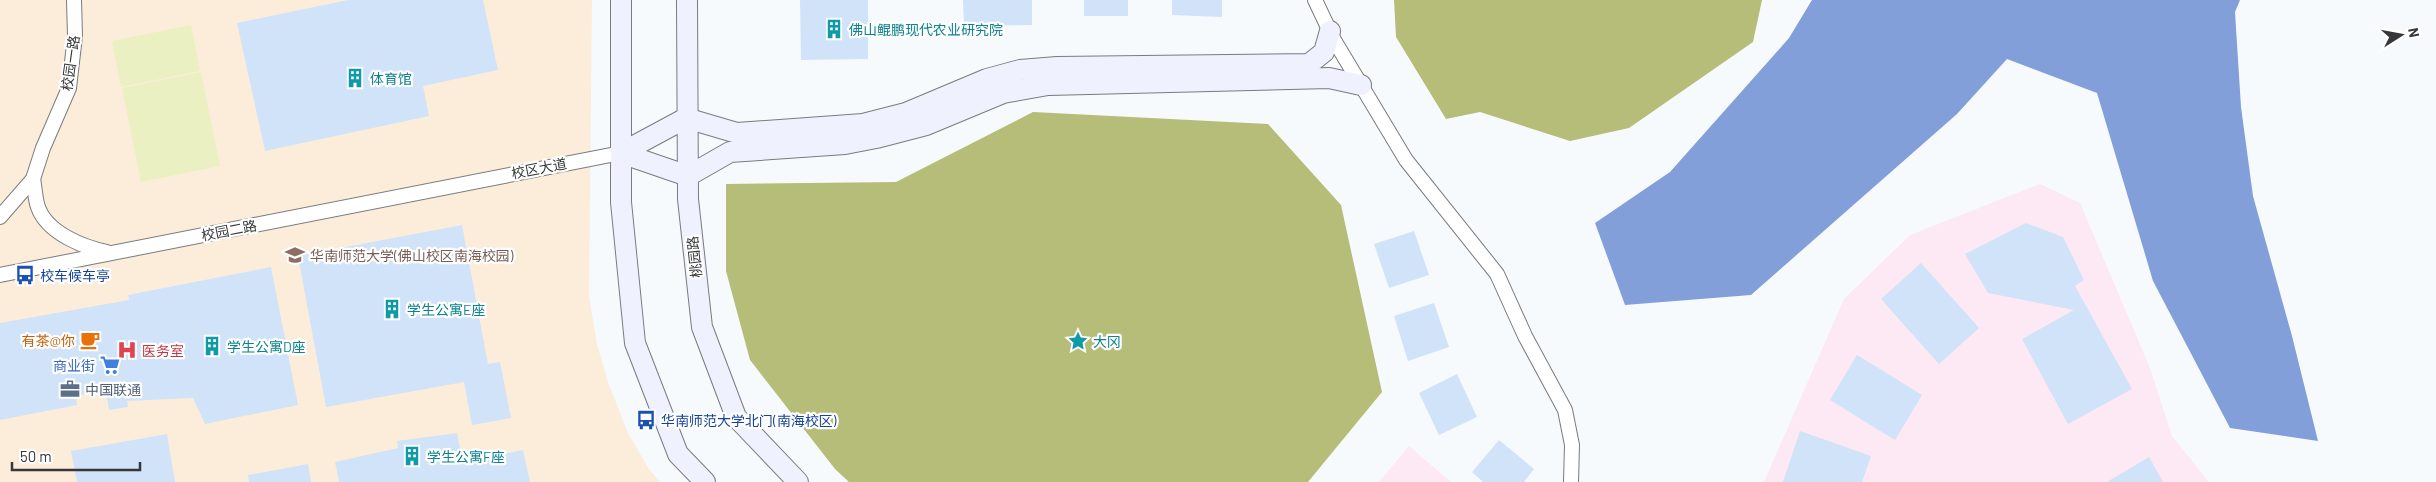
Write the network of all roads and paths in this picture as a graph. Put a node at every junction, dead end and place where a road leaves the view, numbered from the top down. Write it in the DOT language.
graph roads {
  1 [pos="74,0"];
  2 [pos="621,0"];
  3 [pos="687,0"];
  4 [pos="1315,0"];
  5 [pos="1330,31"];
  6 [pos="1361,85"];
  7 [pos="686,118"];
  8 [pos="621,153"];
  9 [pos="688,176"];
  10 [pos="33,179"];
  11 [pos="458,184"];
  12 [pos="0,217"];
  13 [pos="114,253"];
  14 [pos="0,275"];
  15 [pos="705,482"];
  16 [pos="798,482"];
  17 [pos="1571,482"];
  1 -- 10 [label="street, 校园一路"];
  2 -- 8 [label="street"];
  3 -- 7 [label="street, 桃园路"];
  4 -- 5 [label="street"];
  5 -- 6 [label="street"];
  5 -- 7 [label="street"];
  6 -- 9 [label="street"];
  6 -- 17 [label="street"];
  7 -- 8 [label="street"];
  7 -- 9 [label="street, 桃园路"];
  8 -- 9 [label="street"];
  8 -- 11 [label="street, 校区大道"];
  8 -- 15 [label="street"];
  9 -- 16 [label="street, 桃园路"];
  10 -- 12 [label="street"];
  10 -- 13 [label="street"];
  11 -- 13 [label="street, 校园二路"];
  13 -- 14 [label="street, 校园二路"];
}
